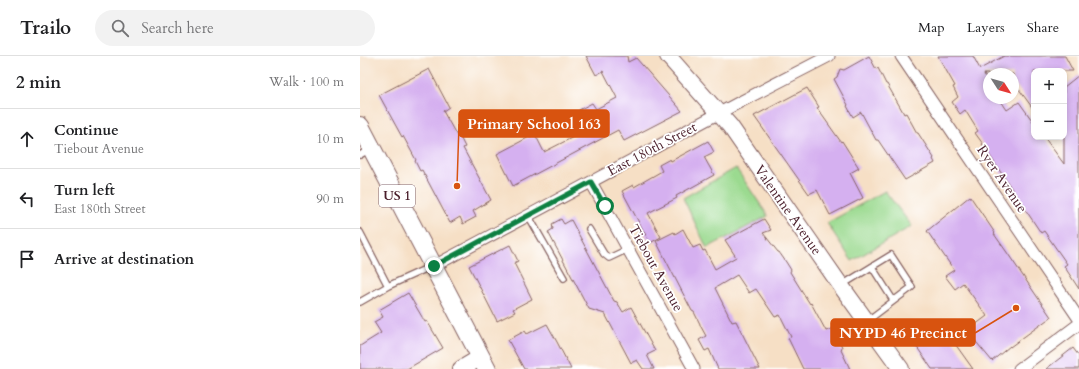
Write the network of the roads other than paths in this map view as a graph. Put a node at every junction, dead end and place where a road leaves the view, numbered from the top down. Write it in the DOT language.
graph roads {
  1 [pos="668,56"];
  2 [pos="829,56"];
  3 [pos="901,56"];
  4 [pos="719,113"];
  5 [pos="360,126"];
  6 [pos="366,151"];
  7 [pos="591,182"];
  8 [pos="528,215"];
  9 [pos="589,229"];
  10 [pos="360,232"];
  11 [pos="628,249"];
  12 [pos="434,266"];
  13 [pos="872,266"];
  14 [pos="564,278"];
  15 [pos="388,286"];
  16 [pos="841,286"];
  17 [pos="893,300"];
  18 [pos="360,302"];
  19 [pos="1079,319"];
  20 [pos="867,321"];
  21 [pos="1079,324"];
  22 [pos="484,363"];
  23 [pos="461,369"];
  24 [pos="694,369"];
  25 [pos="901,369"];
  26 [pos="1019,369"];
  1 -- 4 [label="street, Valentine Avenue"];
  2 -- 4 [label="street, East 180th Street"];
  3 -- 19 [label="street, Ryer Avenue"];
  4 -- 7 [label="street, East 180th Street"];
  4 -- 16 [label="street, Valentine Avenue"];
  5 -- 6 [label="main road, US 1"];
  6 -- 12 [label="main road, US 1"];
  7 -- 8 [label="street, East 180th Street"];
  7 -- 11 [label="street, Tiebout Avenue"];
  8 -- 12 [label="street, East 180th Street"];
  8 -- 14 [label="lane"];
  9 -- 11 [label="lane"];
  10 -- 15 [label="lane"];
  11 -- 24 [label="street, Tiebout Avenue"];
  12 -- 15 [label="lane"];
  12 -- 22 [label="main road, US 1"];
  13 -- 16 [label="lane"];
  13 -- 17 [label="lane"];
  13 -- 17 [label="lane"];
  15 -- 18 [label="lane"];
  16 -- 20 [label="street, Valentine Avenue"];
  17 -- 20 [label="lane"];
  20 -- 25 [label="street, Valentine Avenue"];
  21 -- 26 [label="street"];
  22 -- 23 [label="street"];
}
